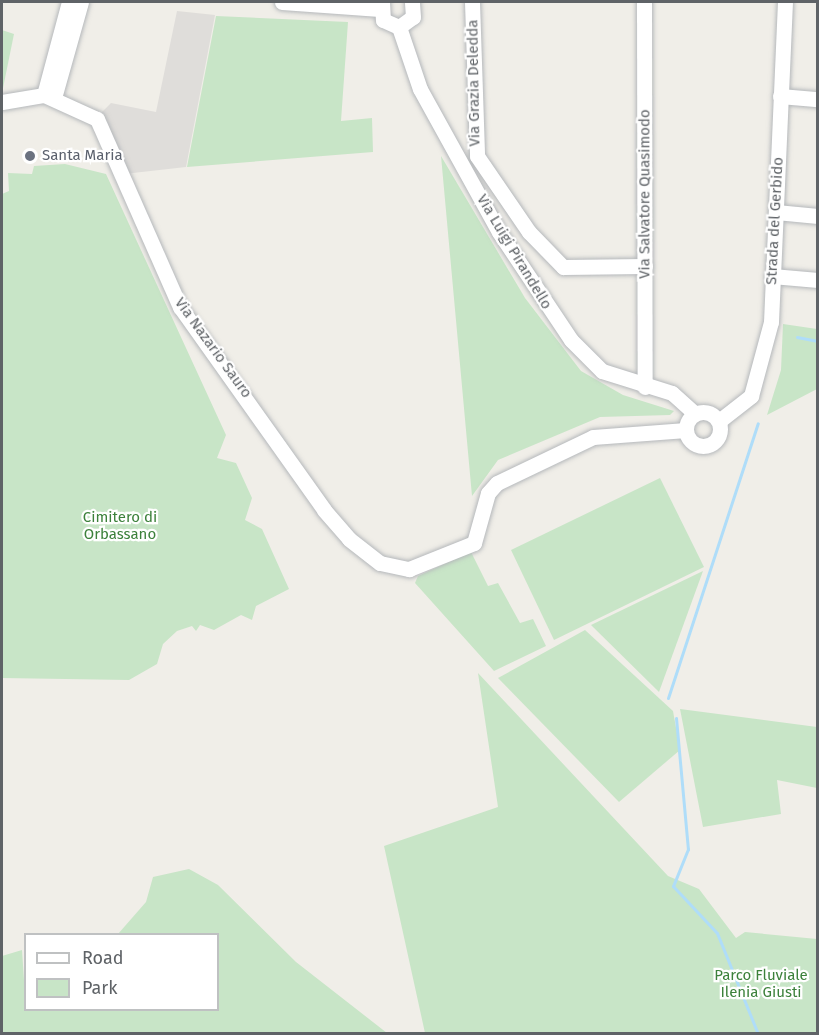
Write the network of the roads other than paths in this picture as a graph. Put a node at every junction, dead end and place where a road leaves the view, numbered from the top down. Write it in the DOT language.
graph roads {
  1 [pos="54,2"];
  2 [pos="81,2"];
  3 [pos="282,2"];
  4 [pos="415,2"];
  5 [pos="472,2"];
  6 [pos="644,2"];
  7 [pos="786,2"];
  8 [pos="381,5"];
  9 [pos="68,8"];
  10 [pos="399,27"];
  11 [pos="780,96"];
  12 [pos="49,99"];
  13 [pos="818,99"];
  14 [pos="2,102"];
  15 [pos="776,212"];
  16 [pos="818,216"];
  17 [pos="645,266"];
  18 [pos="772,276"];
  19 [pos="818,280"];
  20 [pos="645,387"];
  21 [pos="695,414"];
  22 [pos="719,422"];
  23 [pos="686,430"];
  1 -- 9 [label="street"];
  2 -- 12 [label="street"];
  3 -- 8 [label="street"];
  4 -- 10 [label="street"];
  5 -- 17 [label="street, Via Grazia Deledda"];
  6 -- 17 [label="street, Via Salvatore Quasimodo"];
  7 -- 11 [label="street, Strada del Gerbido"];
  8 -- 10 [label="street"];
  9 -- 12 [label="street"];
  10 -- 20 [label="street, Via Luigi Pirandello"];
  11 -- 13 [label="street"];
  11 -- 15 [label="street, Strada del Gerbido"];
  12 -- 14 [label="street"];
  12 -- 23 [label="street, Via Nazario Sauro"];
  15 -- 16 [label="street"];
  15 -- 18 [label="street, Strada del Gerbido"];
  17 -- 20 [label="street, Via Salvatore Quasimodo"];
  18 -- 19 [label="street"];
  18 -- 22 [label="street, Strada del Gerbido"];
  20 -- 21 [label="street, Via Luigi Pirandello"];
  21 -- 22 [label="street"];
  21 -- 23 [label="street"];
  22 -- 23 [label="street"];
}
